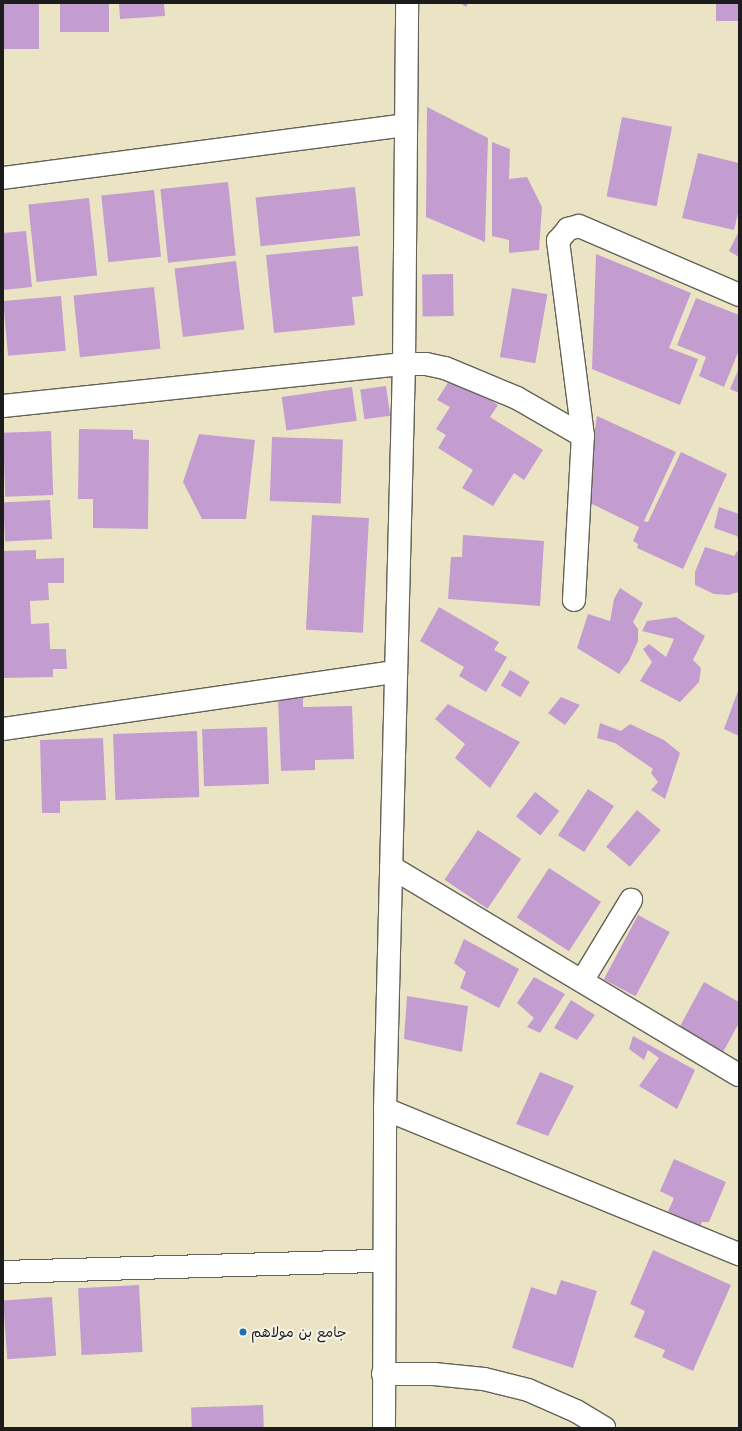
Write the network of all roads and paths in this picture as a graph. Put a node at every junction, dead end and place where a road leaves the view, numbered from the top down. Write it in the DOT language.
graph roads {
  1 [pos="407,3"];
  2 [pos="406,125"];
  3 [pos="3,178"];
  4 [pos="739,295"];
  5 [pos="404,364"];
  6 [pos="3,406"];
  7 [pos="583,436"];
  8 [pos="574,600"];
  9 [pos="396,672"];
  10 [pos="3,729"];
  11 [pos="391,867"];
  12 [pos="631,900"];
  13 [pos="582,981"];
  14 [pos="739,1075"];
  15 [pos="385,1109"];
  16 [pos="739,1254"];
  17 [pos="384,1261"];
  18 [pos="3,1272"];
  19 [pos="383,1374"];
  20 [pos="384,1428"];
  21 [pos="604,1428"];
  1 -- 2 [label="street"];
  2 -- 3 [label="street"];
  2 -- 5 [label="street"];
  4 -- 7 [label="street"];
  5 -- 6 [label="street"];
  5 -- 7 [label="street"];
  5 -- 9 [label="street"];
  7 -- 8 [label="street"];
  9 -- 10 [label="street"];
  9 -- 11 [label="street"];
  11 -- 13 [label="street"];
  11 -- 15 [label="street"];
  12 -- 13 [label="street"];
  13 -- 14 [label="street"];
  15 -- 16 [label="street"];
  15 -- 17 [label="street"];
  17 -- 18 [label="street"];
  17 -- 19 [label="street"];
  19 -- 20 [label="street"];
  19 -- 21 [label="street"];
}
